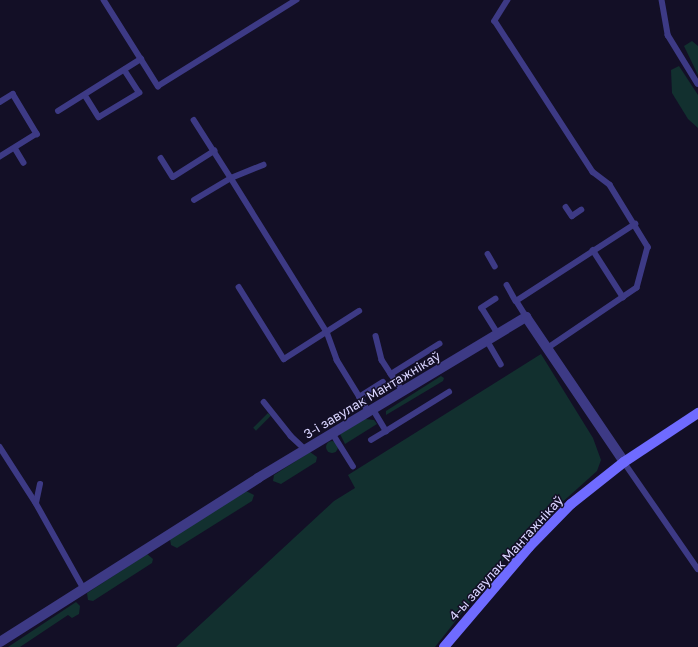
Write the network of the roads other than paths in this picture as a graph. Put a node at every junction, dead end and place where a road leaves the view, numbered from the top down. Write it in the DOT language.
graph roads {
  1 [pos="104,0"];
  2 [pos="296,0"];
  3 [pos="508,0"];
  4 [pos="662,0"];
  5 [pos="141,59"];
  6 [pos="124,70"];
  7 [pos="698,84"];
  8 [pos="85,95"];
  9 [pos="0,102"];
  10 [pos="58,111"];
  11 [pos="194,120"];
  12 [pos="15,148"];
  13 [pos="214,151"];
  14 [pos="0,157"];
  15 [pos="161,158"];
  16 [pos="24,163"];
  17 [pos="264,165"];
  18 [pos="231,178"];
  19 [pos="194,200"];
  20 [pos="566,207"];
  21 [pos="581,210"];
  22 [pos="635,224"];
  23 [pos="593,250"];
  24 [pos="488,254"];
  25 [pos="495,266"];
  26 [pos="507,285"];
  27 [pos="239,287"];
  28 [pos="623,297"];
  29 [pos="496,299"];
  30 [pos="516,301"];
  31 [pos="359,311"];
  32 [pos="526,317"];
  33 [pos="327,332"];
  34 [pos="498,334"];
  35 [pos="376,336"];
  36 [pos="487,340"];
  37 [pos="438,344"];
  38 [pos="547,349"];
  39 [pos="501,364"];
  40 [pos="391,374"];
  41 [pos="383,382"];
  42 [pos="403,391"];
  43 [pos="449,392"];
  44 [pos="359,397"];
  45 [pos="264,402"];
  46 [pos="371,411"];
  47 [pos="698,413"];
  48 [pos="386,431"];
  49 [pos="332,434"];
  50 [pos="371,440"];
  51 [pos="0,447"];
  52 [pos="306,450"];
  53 [pos="624,462"];
  54 [pos="353,466"];
  55 [pos="40,484"];
  56 [pos="36,503"];
  57 [pos="698,569"];
  58 [pos="83,587"];
  59 [pos="0,642"];
  60 [pos="445,647"];
  1 -- 5 [label="lane"];
  2 -- 5 [label="lane"];
  3 -- 22 [label="lane"];
  4 -- 7 [label="lane"];
  5 -- 6 [label="lane"];
  6 -- 8 [label="lane"];
  6 -- 8 [label="lane"];
  8 -- 10 [label="lane"];
  9 -- 12 [label="lane"];
  11 -- 13 [label="lane"];
  12 -- 14 [label="lane"];
  12 -- 16 [label="lane"];
  13 -- 15 [label="lane"];
  13 -- 18 [label="lane"];
  17 -- 18 [label="lane"];
  18 -- 19 [label="lane"];
  18 -- 33 [label="lane"];
  20 -- 21 [label="lane"];
  22 -- 23 [label="lane"];
  22 -- 28 [label="lane"];
  23 -- 28 [label="lane"];
  23 -- 30 [label="lane"];
  24 -- 25 [label="lane"];
  26 -- 30 [label="lane"];
  27 -- 33 [label="lane"];
  28 -- 38 [label="lane"];
  29 -- 34 [label="lane"];
  30 -- 32 [label="lane"];
  31 -- 33 [label="lane"];
  32 -- 34 [label="street, 3-і завулак Мантажнікаў"];
  32 -- 38 [label="street"];
  33 -- 44 [label="lane"];
  34 -- 36 [label="street, 3-і завулак Мантажнікаў"];
  35 -- 40 [label="lane"];
  36 -- 39 [label="lane"];
  36 -- 42 [label="street, 3-і завулак Мантажнікаў"];
  37 -- 40 [label="lane"];
  38 -- 53 [label="street"];
  40 -- 42 [label="lane"];
  41 -- 44 [label="lane"];
  42 -- 46 [label="street, 3-і завулак Мантажнікаў"];
  43 -- 48 [label="lane"];
  44 -- 46 [label="lane"];
  45 -- 52 [label="lane"];
  46 -- 48 [label="lane"];
  46 -- 49 [label="street, 3-і завулак Мантажнікаў"];
  47 -- 53 [label="street, 4-ы завулак Мантажнікаў"];
  48 -- 50 [label="lane"];
  49 -- 52 [label="street, 3-і завулак Мантажнікаў"];
  49 -- 54 [label="lane"];
  51 -- 56 [label="lane"];
  52 -- 58 [label="street, 3-і завулак Мантажнікаў"];
  53 -- 57 [label="lane"];
  53 -- 60 [label="street, 4-ы завулак Мантажнікаў"];
  55 -- 56 [label="lane"];
  56 -- 58 [label="lane"];
  58 -- 59 [label="street, 3-і завулак Мантажнікаў"];
}
